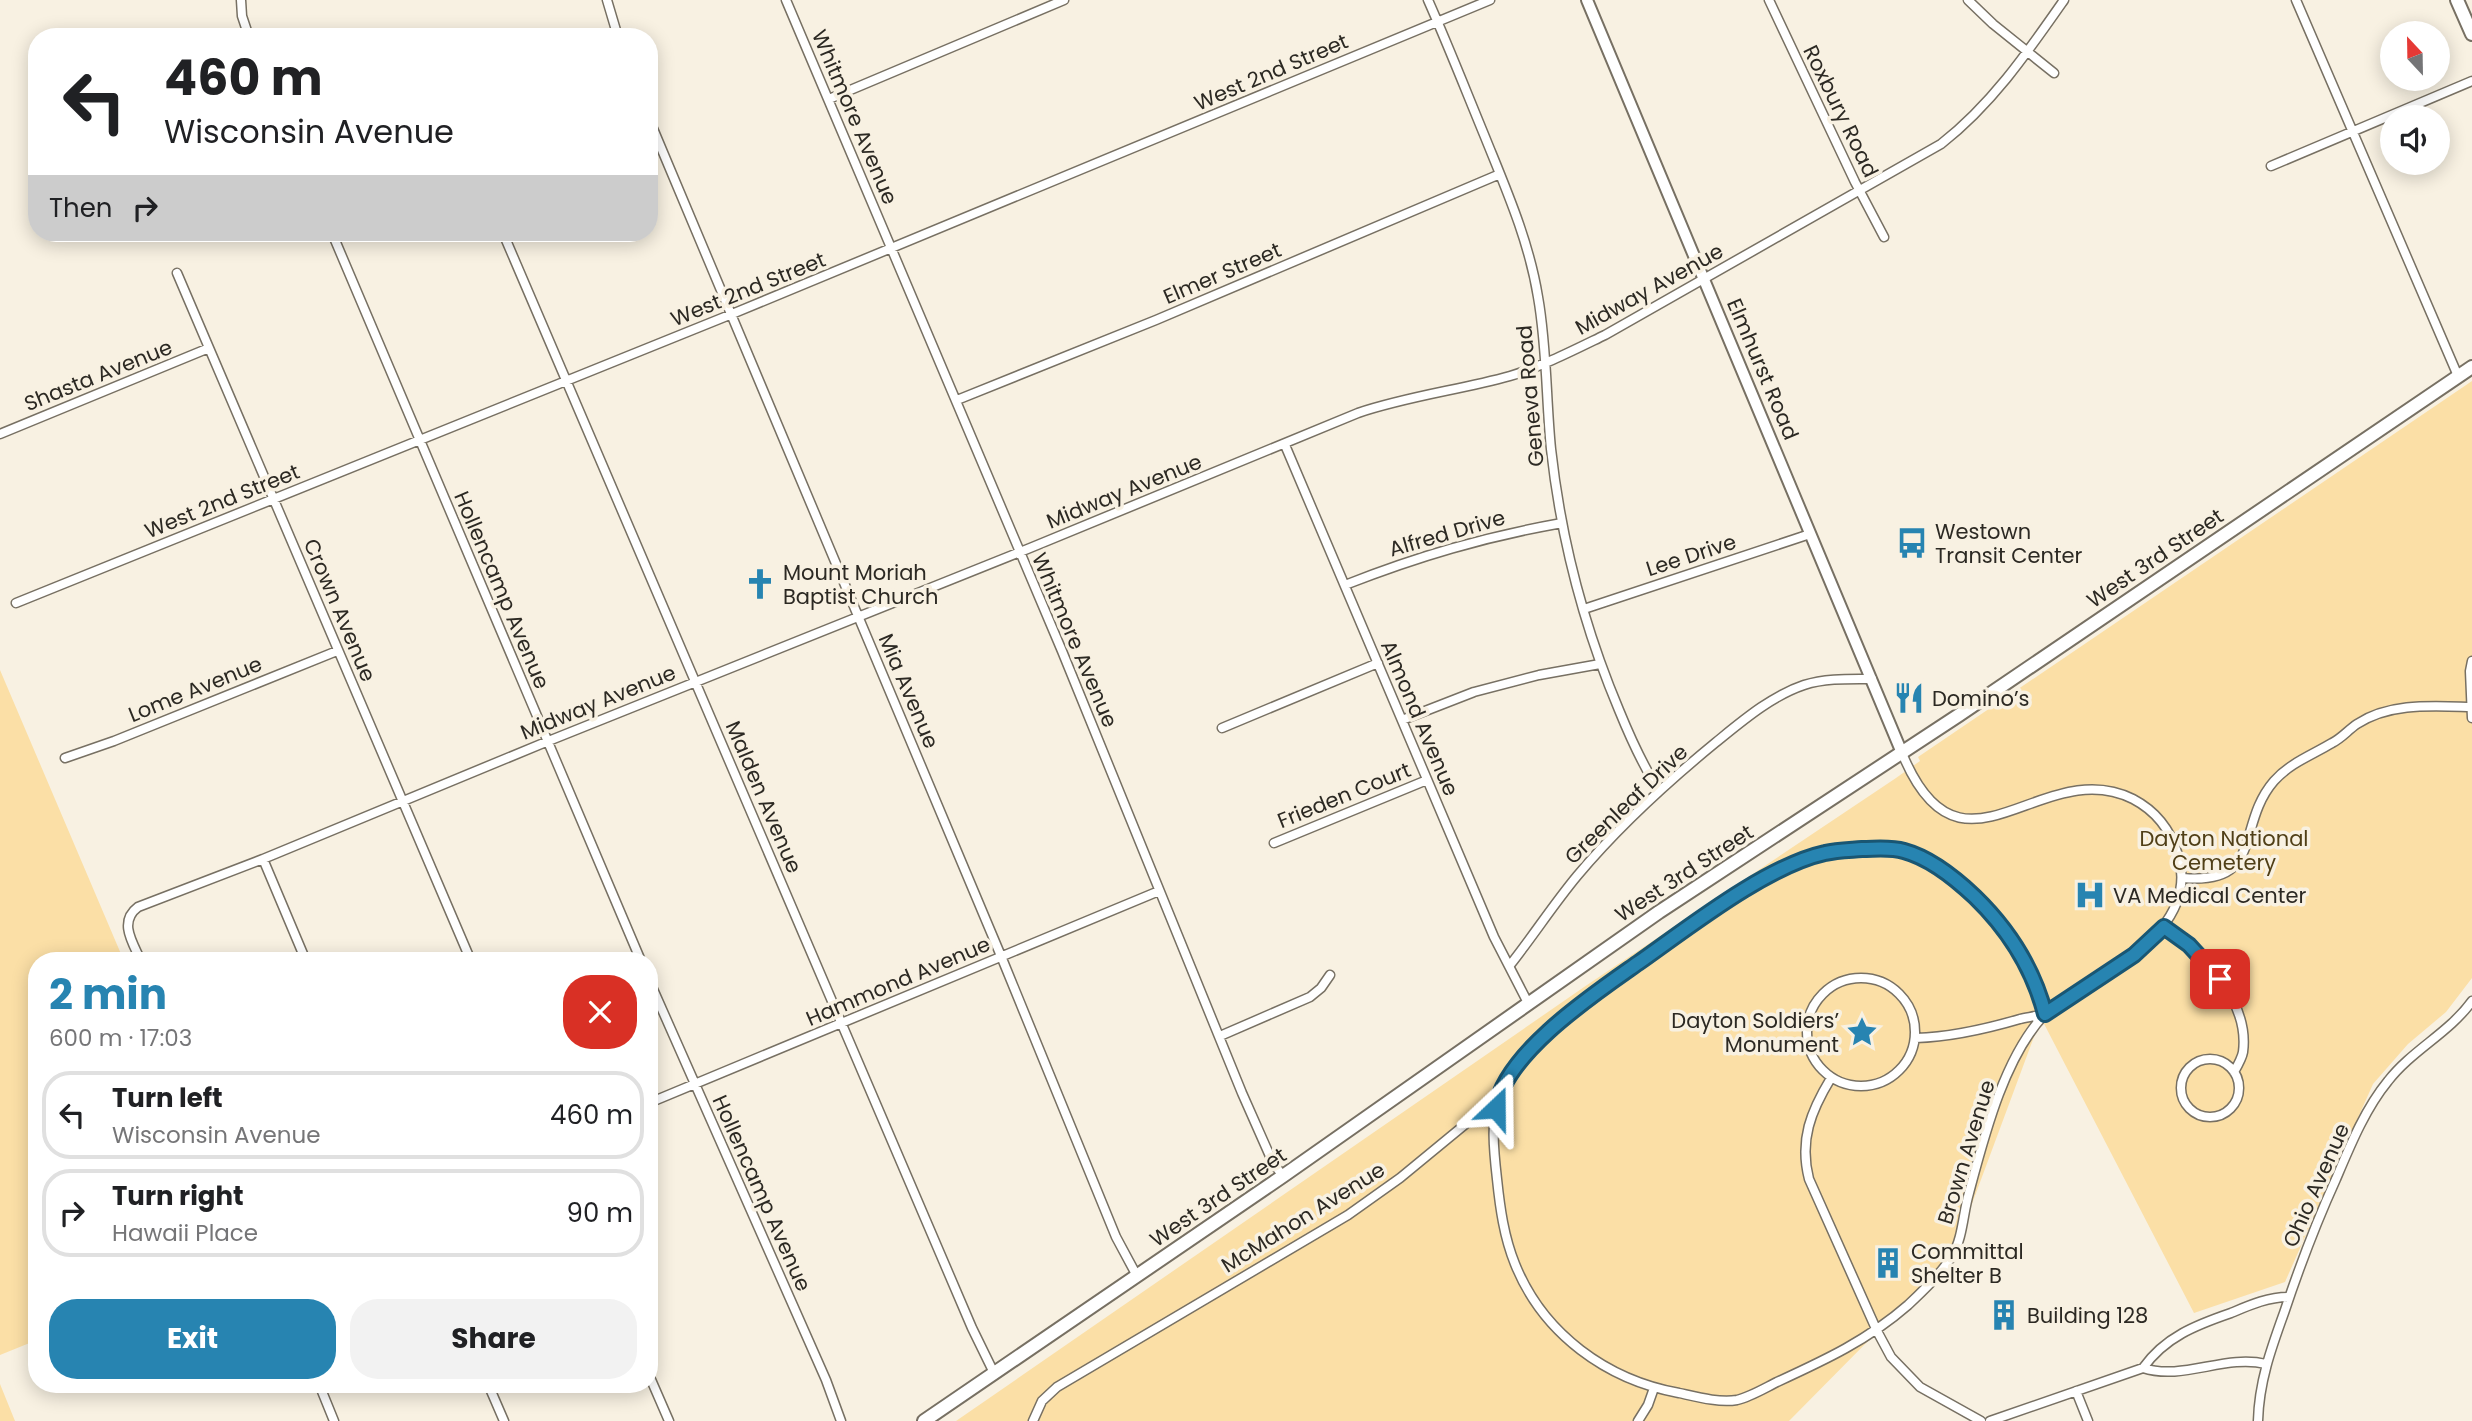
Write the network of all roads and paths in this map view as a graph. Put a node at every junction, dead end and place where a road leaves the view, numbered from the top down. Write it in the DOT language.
graph roads {
  1 [pos="241,0"];
  2 [pos="607,0"];
  3 [pos="786,0"];
  4 [pos="1064,0"];
  5 [pos="1428,0"];
  6 [pos="1490,0"];
  7 [pos="1587,0"];
  8 [pos="1769,0"];
  9 [pos="1968,0"];
  10 [pos="2064,0"];
  11 [pos="2296,0"];
  12 [pos="2457,0"];
  13 [pos="1438,22"];
  14 [pos="246,28"];
  15 [pos="615,28"];
  16 [pos="2472,34"];
  17 [pos="2027,52"];
  18 [pos="2054,73"];
  19 [pos="2472,81"];
  20 [pos="829,99"];
  21 [pos="2353,132"];
  22 [pos="658,140"];
  23 [pos="2271,166"];
  24 [pos="1500,174"];
  25 [pos="1860,192"];
  26 [pos="1884,237"];
  27 [pos="336,242"];
  28 [pos="507,242"];
  29 [pos="892,248"];
  30 [pos="177,273"];
  31 [pos="1704,279"];
  32 [pos="732,314"];
  33 [pos="209,348"];
  34 [pos="1545,363"];
  35 [pos="2472,367"];
  36 [pos="2458,376"];
  37 [pos="567,382"];
  38 [pos="957,400"];
  39 [pos="0,434"];
  40 [pos="419,440"];
  41 [pos="1285,445"];
  42 [pos="275,499"];
  43 [pos="1562,523"];
  44 [pos="1810,534"];
  45 [pos="1020,552"];
  46 [pos="1345,585"];
  47 [pos="16,603"];
  48 [pos="1584,609"];
  49 [pos="859,616"];
  50 [pos="337,651"];
  51 [pos="2472,661"];
  52 [pos="1378,663"];
  53 [pos="1600,664"];
  54 [pos="1872,679"];
  55 [pos="696,682"];
  56 [pos="2471,707"];
  57 [pos="2472,718"];
  58 [pos="1402,720"];
  59 [pos="1222,728"];
  60 [pos="546,742"];
  61 [pos="1902,753"];
  62 [pos="65,758"];
  63 [pos="1427,780"];
  64 [pos="1659,790"];
  65 [pos="402,801"];
  66 [pos="1274,843"];
  67 [pos="263,859"];
  68 [pos="2183,878"];
  69 [pos="1159,891"];
  70 [pos="2164,927"];
  71 [pos="137,952"];
  72 [pos="302,952"];
  73 [pos="467,952"];
  74 [pos="637,952"];
  75 [pos="1001,956"];
  76 [pos="1510,965"];
  77 [pos="1330,975"];
  78 [pos="658,1001"];
  79 [pos="2472,1001"];
  80 [pos="1528,1003"];
  81 [pos="2045,1014"];
  82 [pos="841,1023"];
  83 [pos="1220,1036"];
  84 [pos="1916,1038"];
  85 [pos="2235,1072"];
  86 [pos="1831,1078"];
  87 [pos="694,1084"];
  88 [pos="658,1099"];
  89 [pos="1497,1102"];
  90 [pos="1283,1176"];
  91 [pos="1137,1276"];
  92 [pos="2289,1297"];
  93 [pos="1877,1331"];
  94 [pos="2266,1364"];
  95 [pos="2143,1368"];
  96 [pos="994,1373"];
  97 [pos="1654,1388"];
  98 [pos="2076,1391"];
  99 [pos="323,1393"];
  100 [pos="492,1393"];
  101 [pos="657,1393"];
  102 [pos="334,1421"];
  103 [pos="504,1421"];
  104 [pos="669,1421"];
  105 [pos="841,1421"];
  106 [pos="924,1421"];
  107 [pos="1033,1421"];
  108 [pos="1638,1421"];
  109 [pos="1981,1421"];
  110 [pos="1990,1421"];
  111 [pos="2088,1421"];
  112 [pos="2258,1421"];
  1 -- 14 [label="street"];
  2 -- 15 [label="street"];
  3 -- 20 [label="street, Whitmore Avenue"];
  4 -- 20 [label="street"];
  5 -- 13 [label="street, Geneva Road"];
  6 -- 13 [label="street, West 2nd Street"];
  7 -- 31 [label="street, Elmhurst Road"];
  8 -- 25 [label="street, Roxbury Road"];
  9 -- 17 [label="street"];
  10 -- 17 [label="street, Midway Avenue"];
  11 -- 21 [label="street"];
  12 -- 16 [label="main road"];
  13 -- 24 [label="street, Geneva Road"];
  13 -- 29 [label="street, West 2nd Street"];
  17 -- 18 [label="street"];
  17 -- 25 [label="street, Midway Avenue"];
  19 -- 21 [label="street"];
  20 -- 29 [label="street, Whitmore Avenue"];
  21 -- 23 [label="street"];
  21 -- 36 [label="street"];
  22 -- 32 [label="street, Mia Avenue"];
  24 -- 34 [label="street, Geneva Road"];
  24 -- 38 [label="street, Elmer Street"];
  25 -- 26 [label="street, Roxbury Road"];
  25 -- 31 [label="street, Midway Avenue"];
  27 -- 40 [label="street, Hollencamp Avenue"];
  28 -- 37 [label="street, Malden Avenue"];
  29 -- 32 [label="street, West 2nd Street"];
  29 -- 38 [label="street, Whitmore Avenue"];
  30 -- 33 [label="street, Crown Avenue"];
  31 -- 34 [label="street, Midway Avenue"];
  31 -- 44 [label="street, Elmhurst Road"];
  32 -- 37 [label="street, West 2nd Street"];
  32 -- 49 [label="street, Mia Avenue"];
  33 -- 39 [label="street, Shasta Avenue"];
  33 -- 42 [label="street, Crown Avenue"];
  34 -- 41 [label="street, Midway Avenue"];
  34 -- 43 [label="street, Geneva Road"];
  35 -- 36 [label="main road, West 3rd Street"];
  36 -- 61 [label="main road, West 3rd Street"];
  37 -- 40 [label="street, West 2nd Street"];
  37 -- 55 [label="street, Malden Avenue"];
  38 -- 45 [label="street, Whitmore Avenue"];
  40 -- 42 [label="street, West 2nd Street"];
  40 -- 60 [label="street, Hollencamp Avenue"];
  41 -- 45 [label="street, Midway Avenue"];
  41 -- 46 [label="street, Almond Avenue"];
  42 -- 47 [label="street, West 2nd Street"];
  42 -- 50 [label="street, Crown Avenue"];
  43 -- 46 [label="street, Alfred Drive"];
  43 -- 48 [label="street, Geneva Road"];
  44 -- 48 [label="street, Lee Drive"];
  44 -- 54 [label="street, Elmhurst Road"];
  45 -- 49 [label="street, Midway Avenue"];
  45 -- 69 [label="street, Whitmore Avenue"];
  46 -- 52 [label="street, Almond Avenue"];
  48 -- 53 [label="street, Geneva Road"];
  49 -- 55 [label="street, Midway Avenue"];
  49 -- 75 [label="street, Mia Avenue"];
  50 -- 62 [label="street, Lome Avenue"];
  50 -- 65 [label="street, Crown Avenue"];
  51 -- 56 [label="street"];
  52 -- 58 [label="street, Almond Avenue"];
  52 -- 59 [label="street"];
  53 -- 58 [label="street"];
  53 -- 64 [label="street, Geneva Road"];
  54 -- 61 [label="street, Elmhurst Road"];
  54 -- 64 [label="street, Greenleaf Drive"];
  55 -- 60 [label="street, Midway Avenue"];
  55 -- 82 [label="street, Malden Avenue"];
  56 -- 57 [label="street"];
  56 -- 68 [label="street"];
  58 -- 63 [label="street, Almond Avenue"];
  60 -- 65 [label="street, Midway Avenue"];
  60 -- 74 [label="street, Hollencamp Avenue"];
  61 -- 68 [label="street"];
  61 -- 80 [label="main road, West 3rd Street"];
  63 -- 66 [label="street, Frieden Court"];
  63 -- 76 [label="street, Almond Avenue"];
  64 -- 76 [label="street, Greenleaf Drive"];
  65 -- 67 [label="street, Midway Avenue"];
  65 -- 73 [label="street, Crown Avenue"];
  67 -- 71 [label="street, Midway Avenue"];
  67 -- 72 [label="street"];
  68 -- 70 [label="street"];
  69 -- 75 [label="street, Hammond Avenue"];
  69 -- 83 [label="street, Whitmore Avenue"];
  70 -- 81 [label="street"];
  70 -- 85 [label="street"];
  75 -- 82 [label="street, Hammond Avenue"];
  75 -- 91 [label="street, Mia Avenue"];
  76 -- 80 [label="street, Almond Avenue"];
  77 -- 83 [label="street"];
  78 -- 87 [label="street, Hollencamp Avenue"];
  79 -- 92 [label="street, Ohio Avenue"];
  80 -- 90 [label="main road, West 3rd Street"];
  81 -- 84 [label="street"];
  81 -- 89 [label="street, McMahon Avenue"];
  81 -- 93 [label="street, Brown Avenue"];
  82 -- 87 [label="street, Hammond Avenue"];
  82 -- 96 [label="street, Malden Avenue"];
  83 -- 90 [label="street, Whitmore Avenue"];
  84 -- 86 [label="street"];
  84 -- 86 [label="street"];
  85 -- 85 [label="street"];
  86 -- 93 [label="street"];
  87 -- 88 [label="street, Hammond Avenue"];
  87 -- 105 [label="street, Hollencamp Avenue"];
  89 -- 97 [label="street, Brown Avenue"];
  89 -- 107 [label="street, McMahon Avenue"];
  90 -- 91 [label="main road, West 3rd Street"];
  91 -- 96 [label="main road, West 3rd Street"];
  92 -- 94 [label="street, Ohio Avenue"];
  92 -- 95 [label="street"];
  93 -- 97 [label="street, Brown Avenue"];
  93 -- 109 [label="street"];
  94 -- 95 [label="street"];
  94 -- 112 [label="street, Ohio Avenue"];
  95 -- 98 [label="street"];
  96 -- 106 [label="main road, West 3rd Street"];
  97 -- 108 [label="street"];
  98 -- 110 [label="street"];
  98 -- 111 [label="street"];
  99 -- 102 [label="street"];
  100 -- 103 [label="street"];
  101 -- 104 [label="street"];
}
